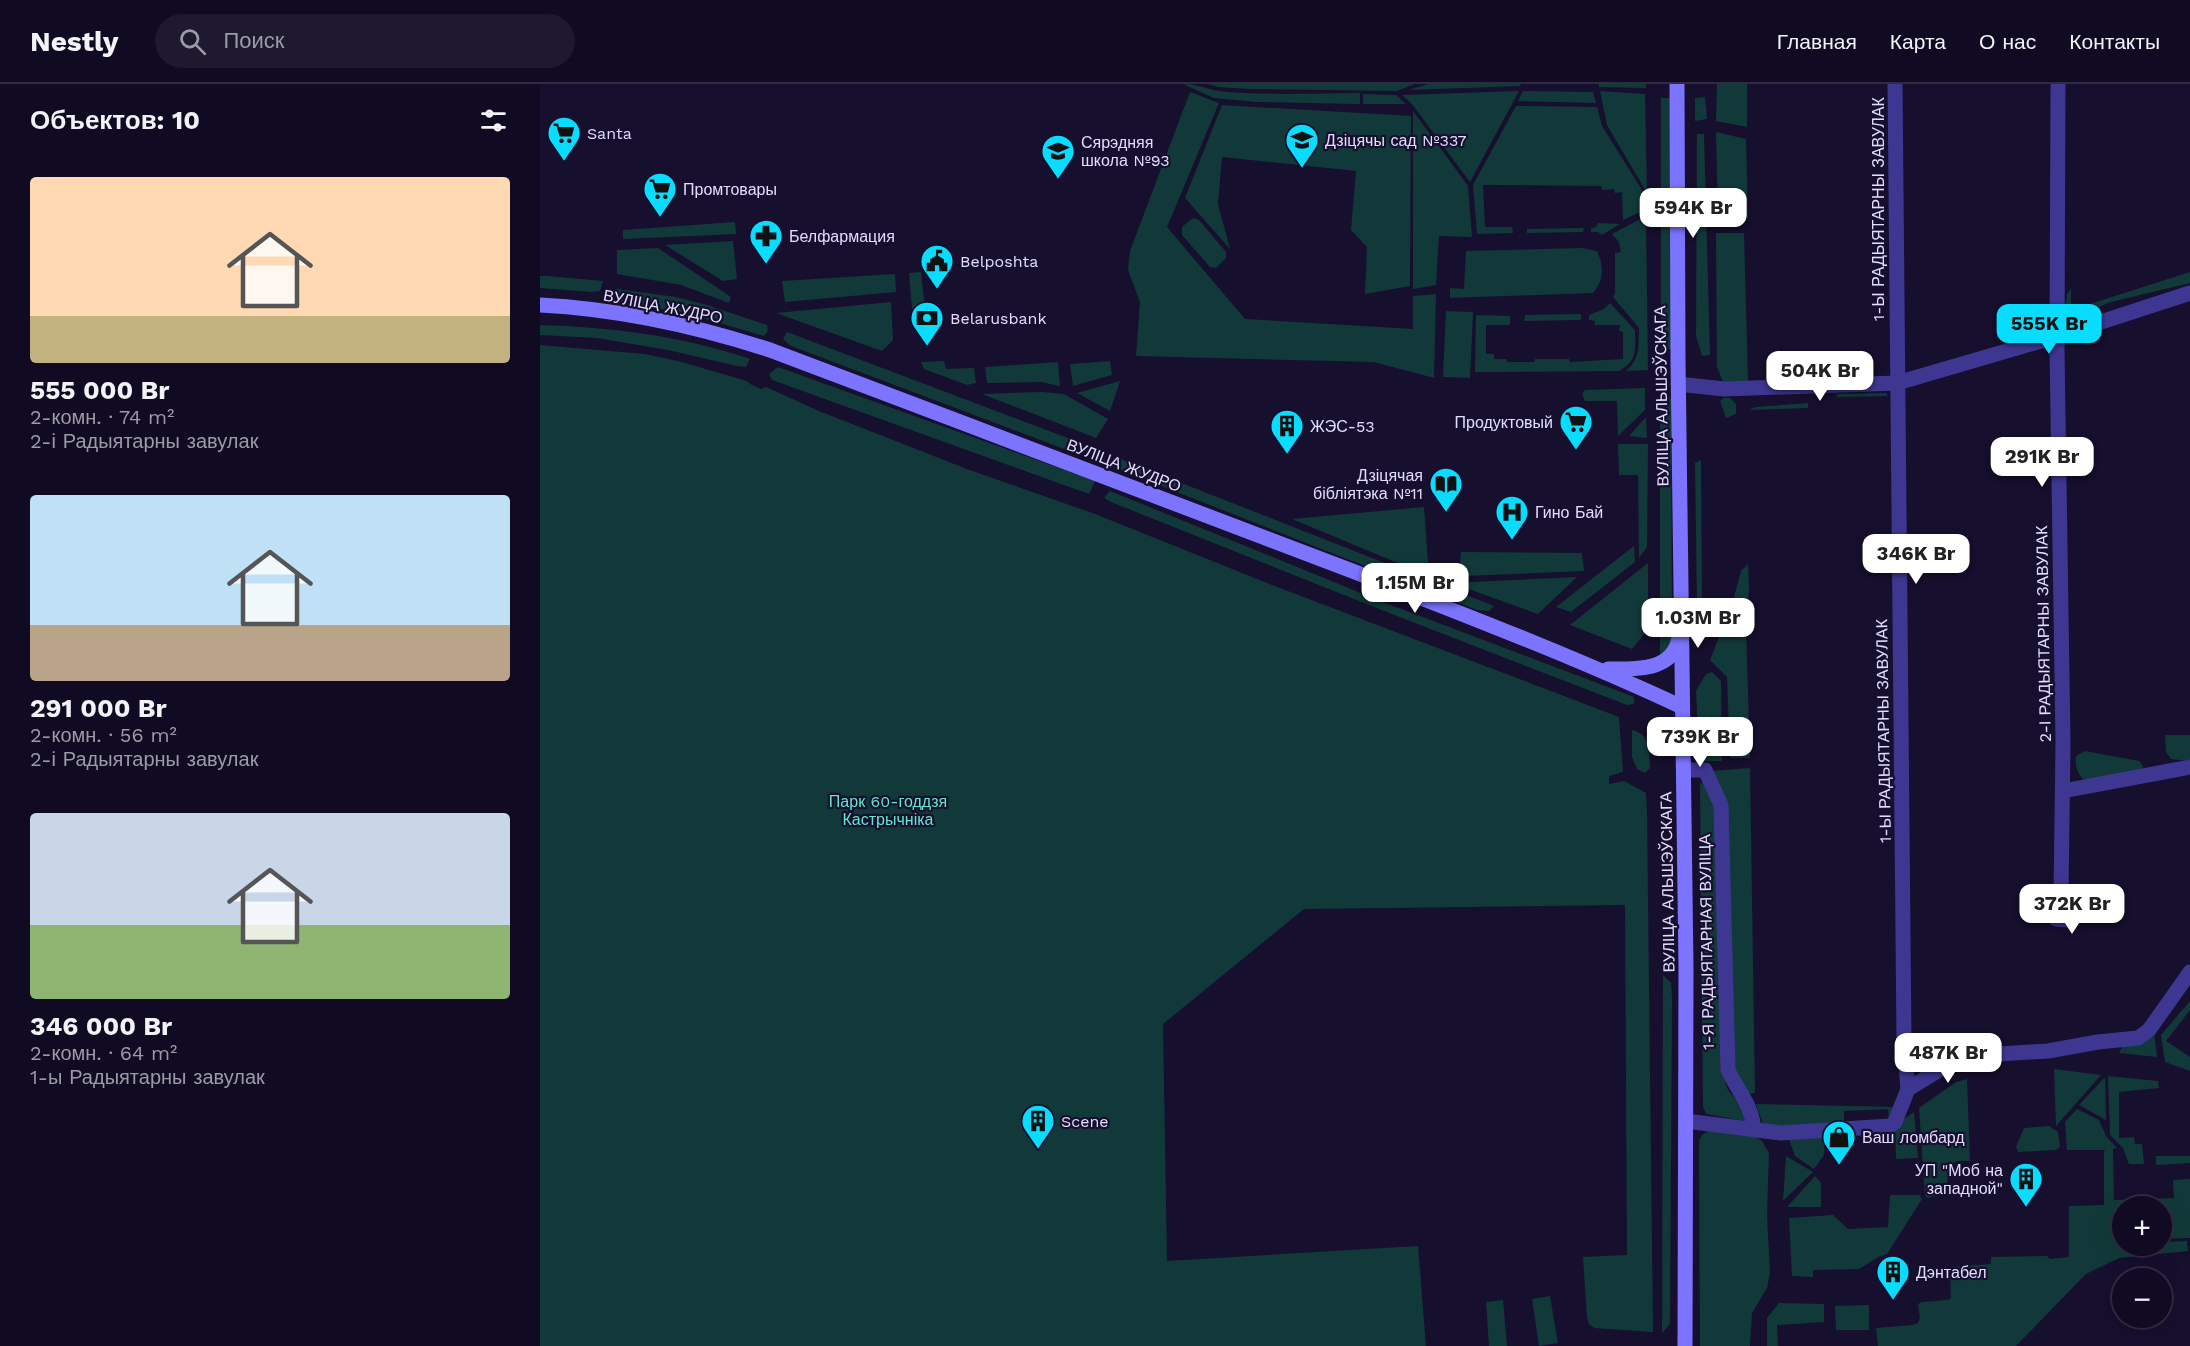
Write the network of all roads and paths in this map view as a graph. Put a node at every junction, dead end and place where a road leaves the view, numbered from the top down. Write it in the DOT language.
graph roads {
  1 [pos="1895,84"];
  2 [pos="2058,84"];
  3 [pos="1679,87"];
  4 [pos="2190,294"];
  5 [pos="540,305"];
  6 [pos="2058,336"];
  7 [pos="1897,383"];
  8 [pos="1678,384"];
  9 [pos="1681,621"];
  10 [pos="1596,668"];
  11 [pos="1682,707"];
  12 [pos="2190,767"];
  13 [pos="1684,770"];
  14 [pos="2063,791"];
  15 [pos="2061,896"];
  16 [pos="2190,972"];
  17 [pos="1908,1089"];
  18 [pos="1686,1121"];
  19 [pos="1754,1130"];
  20 [pos="1685,1346"];
  1 -- 7 [label="street, 1-Ы РАДЫЯТАРНЫ ЗАВУЛАК"];
  2 -- 6 [label="street, 2-І РАДЫЯТАРНЫ ЗАВУЛАК"];
  3 -- 8 [label="main road, ВУЛІЦА АЛЬШЭЎСКАГА"];
  4 -- 6 [label="street"];
  5 -- 10 [label="main road, ВУЛІЦА ЖУДРО"];
  6 -- 7 [label="street"];
  6 -- 14 [label="street, 2-І РАДЫЯТАРНЫ ЗАВУЛАК"];
  7 -- 8 [label="street"];
  7 -- 17 [label="street, 1-Ы РАДЫЯТАРНЫ ЗАВУЛАК"];
  8 -- 9 [label="main road, ВУЛІЦА АЛЬШЭЎСКАГА"];
  9 -- 10 [label="main road"];
  9 -- 11 [label="main road, ВУЛІЦА АЛЬШЭЎСКАГА"];
  10 -- 11 [label="main road, ВУЛІЦА ЖУДРО"];
  11 -- 13 [label="main road, ВУЛІЦА АЛЬШЭЎСКАГА"];
  12 -- 14 [label="street"];
  13 -- 18 [label="main road, ВУЛІЦА АЛЬШЭЎСКАГА"];
  13 -- 19 [label="street, 1-Я РАДЫЯТАРНАЯ ВУЛІЦА"];
  14 -- 15 [label="street, 2-І РАДЫЯТАРНЫ ЗАВУЛАК"];
  16 -- 17 [label="street"];
  17 -- 19 [label="street"];
  18 -- 19 [label="street"];
  18 -- 20 [label="main road, ВУЛІЦА АЛЬШЭЎСКАГА"];
}
